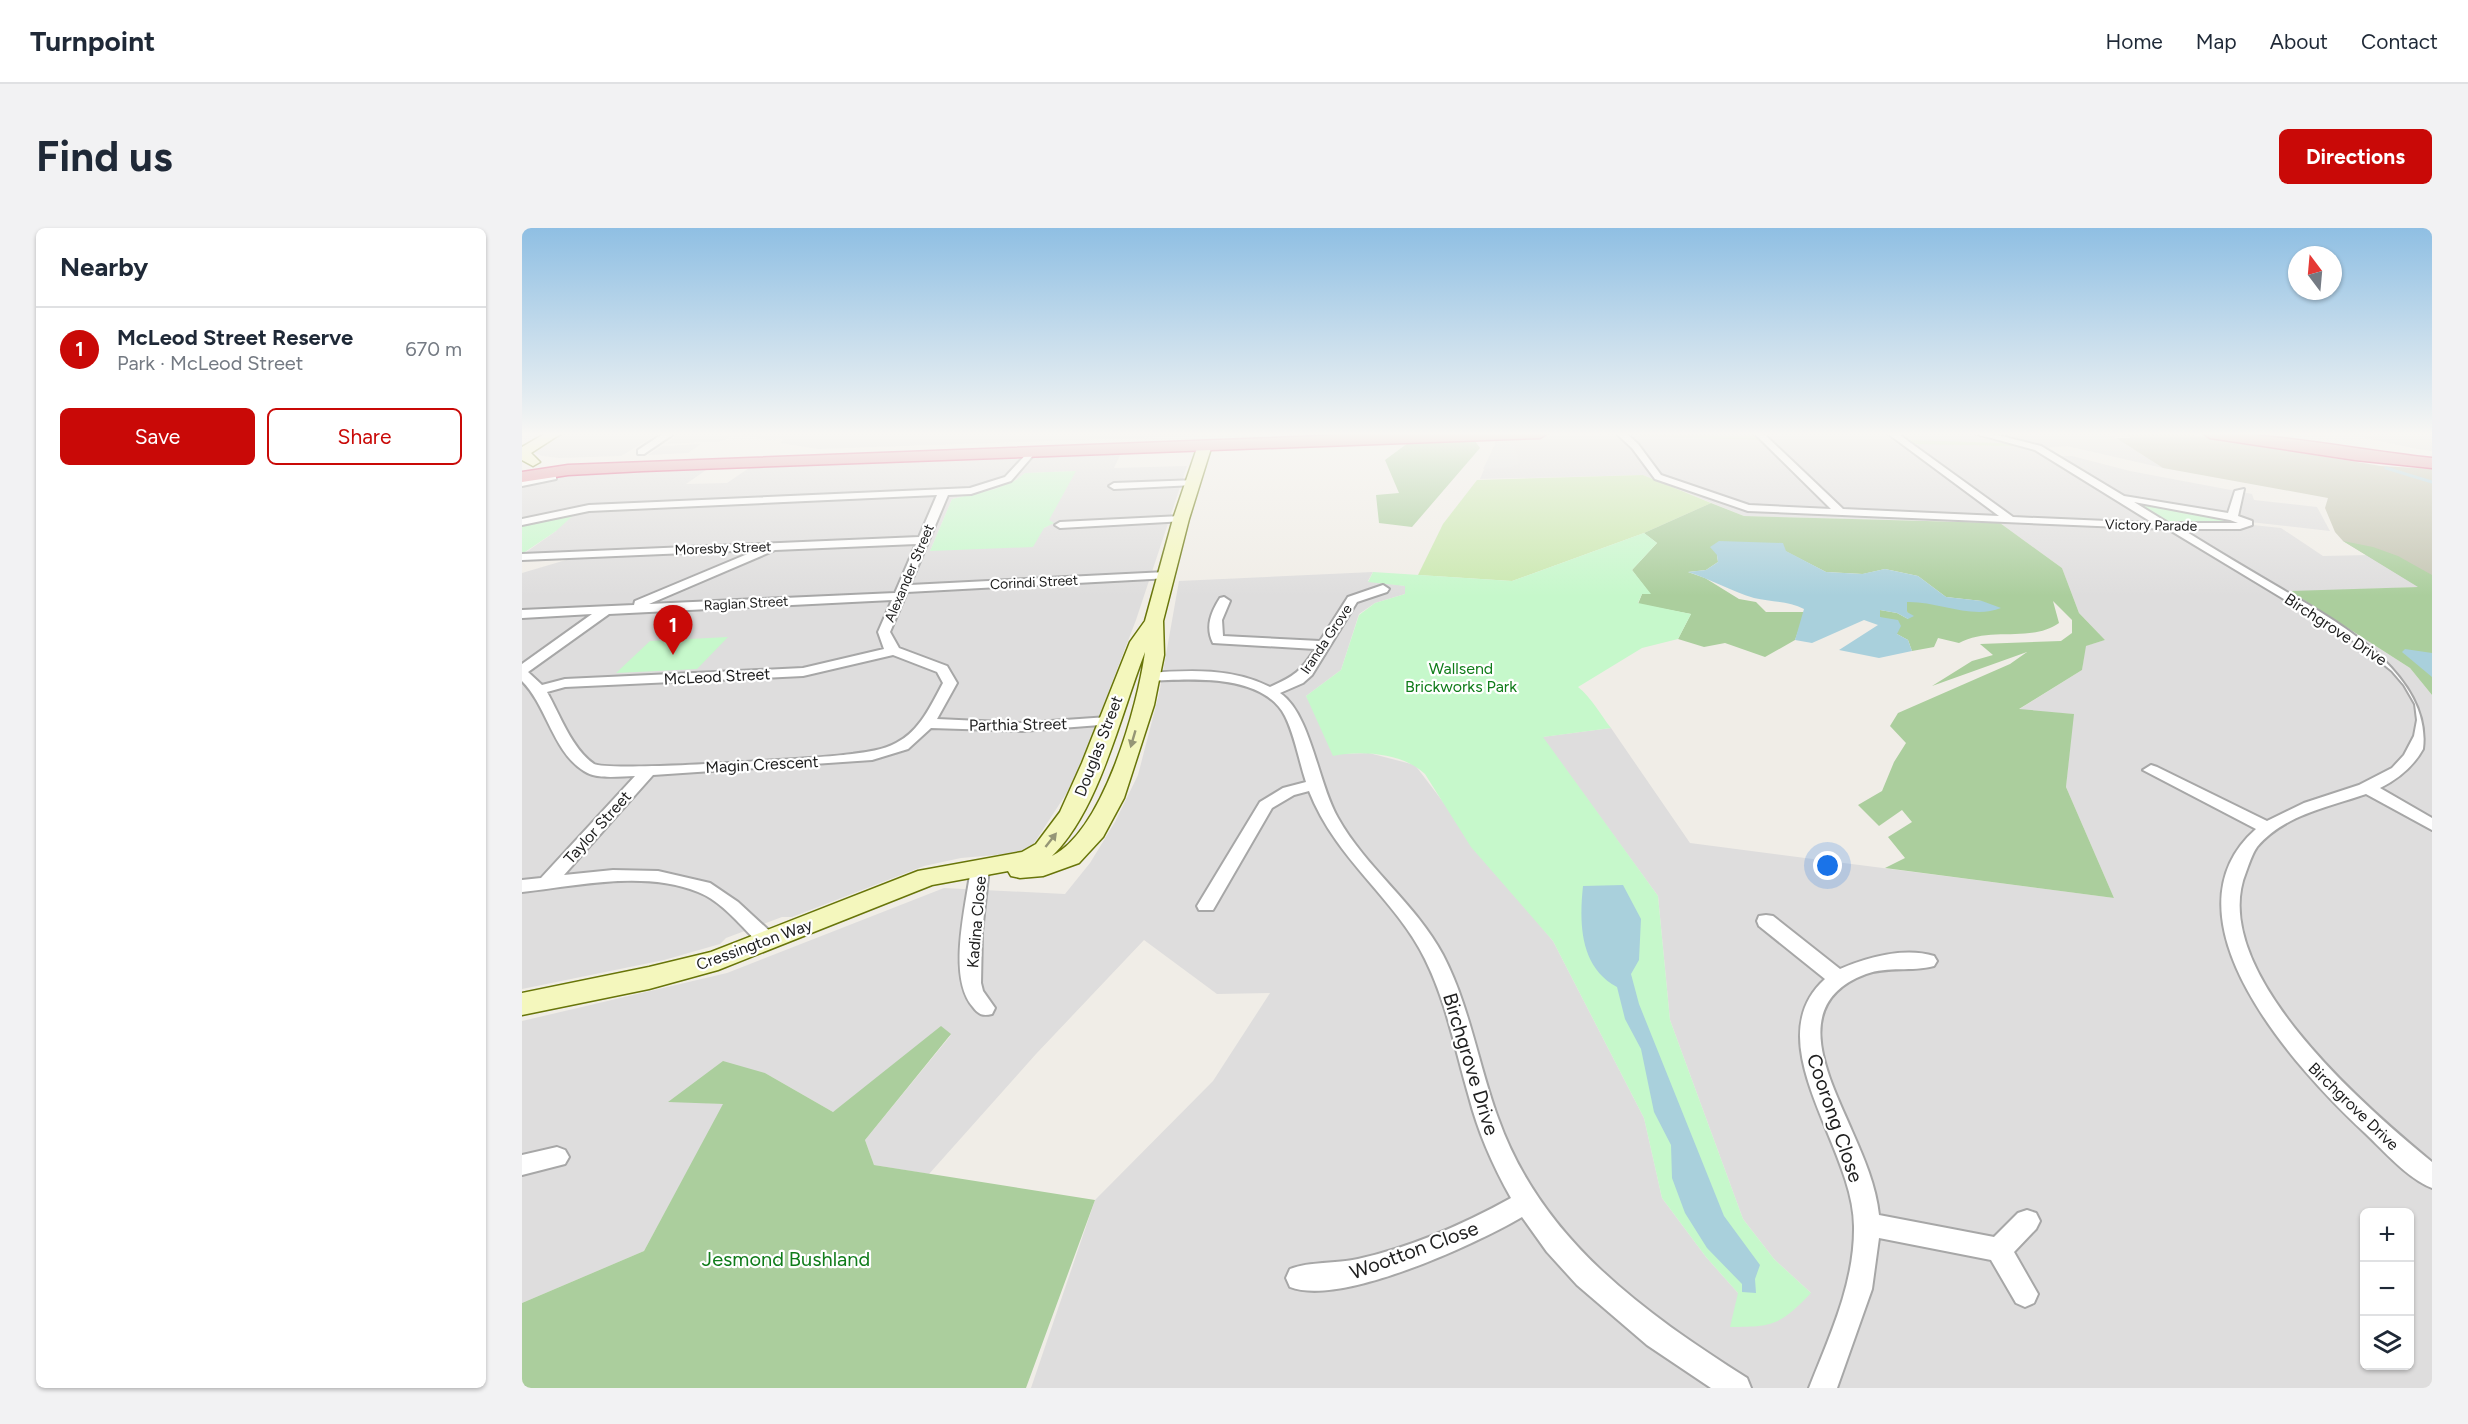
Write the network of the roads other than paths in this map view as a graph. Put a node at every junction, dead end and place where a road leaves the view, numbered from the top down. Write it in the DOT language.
graph roads {
  1 [pos="986,487"];
  2 [pos="1192,487"];
  3 [pos="1685,487"];
  4 [pos="1814,487"];
  5 [pos="1966,487"];
  6 [pos="2103,487"];
  7 [pos="2240,491"];
  8 [pos="944,494"];
  9 [pos="2118,496"];
  10 [pos="1840,512"];
  11 [pos="2232,517"];
  12 [pos="1181,519"];
  13 [pos="2011,520"];
  14 [pos="522,522"];
  15 [pos="1060,525"];
  16 [pos="2168,526"];
  17 [pos="923,540"];
  18 [pos="773,546"];
  19 [pos="577,555"];
  20 [pos="522,557"];
  21 [pos="522,569"];
  22 [pos="1166,576"];
  23 [pos="1383,589"];
  24 [pos="900,593"];
  25 [pos="1224,601"];
  26 [pos="626,609"];
  27 [pos="607,610"];
  28 [pos="522,614"];
  29 [pos="1154,621"];
  30 [pos="1139,642"];
  31 [pos="1324,645"];
  32 [pos="894,651"];
  33 [pos="522,672"];
  34 [pos="1147,680"];
  35 [pos="539,690"];
  36 [pos="1271,692"];
  37 [pos="1108,721"];
  38 [pos="928,723"];
  39 [pos="2428,735"];
  40 [pos="2151,770"];
  41 [pos="648,771"];
  42 [pos="1090,774"];
  43 [pos="1316,785"];
  44 [pos="2368,788"];
  45 [pos="2432,825"];
  46 [pos="2267,828"];
  47 [pos="980,868"];
  48 [pos="547,883"];
  49 [pos="522,886"];
  50 [pos="1206,906"];
  51 [pos="1766,921"];
  52 [pos="768,941"];
  53 [pos="1927,961"];
  54 [pos="1838,978"];
  55 [pos="522,1004"];
  56 [pos="986,1008"];
  57 [pos="557,1157"];
  58 [pos="522,1165"];
  59 [pos="2432,1177"];
  60 [pos="1524,1203"];
  61 [pos="2027,1221"];
  62 [pos="1867,1224"];
  63 [pos="1999,1250"];
  64 [pos="1299,1278"];
  65 [pos="2025,1294"];
  66 [pos="1737,1388"];
  67 [pos="1823,1388"];
  1 -- 8 [label="street"];
  2 -- 12 [label="street, Douglas Street"];
  3 -- 10 [label="street, Victory Parade"];
  4 -- 10 [label="street"];
  5 -- 13 [label="street"];
  6 -- 9 [label="street, Birchgrove Drive"];
  7 -- 11 [label="street"];
  8 -- 14 [label="street"];
  8 -- 17 [label="street, Alexander Street"];
  9 -- 11 [label="street"];
  9 -- 16 [label="street, Birchgrove Drive"];
  10 -- 13 [label="street, Victory Parade"];
  11 -- 16 [label="street, Victory Parade"];
  12 -- 15 [label="street"];
  12 -- 22 [label="street, Douglas Street"];
  13 -- 16 [label="street, Victory Parade"];
  16 -- 39 [label="street, Birchgrove Drive"];
  17 -- 18 [label="street, Moresby Street"];
  17 -- 24 [label="street, Alexander Street"];
  18 -- 19 [label="street, Moresby Street"];
  18 -- 26 [label="street"];
  19 -- 20 [label="street, Moresby Street"];
  19 -- 21 [label="street"];
  22 -- 24 [label="street, Corindi Street"];
  22 -- 29 [label="street, Douglas Street"];
  23 -- 31 [label="street, Iranda Grove"];
  24 -- 26 [label="street, Raglan Street"];
  24 -- 32 [label="street, Alexander Street"];
  25 -- 31 [label="street"];
  26 -- 27 [label="street, Raglan Street"];
  27 -- 28 [label="street, Raglan Street"];
  27 -- 33 [label="street"];
  29 -- 30 [label="street, Douglas Street"];
  29 -- 34 [label="street, Douglas Street"];
  30 -- 34 [label="street"];
  30 -- 37 [label="street, Douglas Street"];
  31 -- 36 [label="street, Iranda Grove"];
  32 -- 35 [label="street, McLeod Street"];
  32 -- 38 [label="street, Magin Crescent"];
  33 -- 35 [label="street, Magin Crescent"];
  34 -- 36 [label="street, Birchgrove Drive"];
  34 -- 42 [label="street"];
  34 -- 47 [label="street, Douglas Street, one-way"];
  35 -- 41 [label="street, Magin Crescent"];
  36 -- 43 [label="street, Birchgrove Drive"];
  37 -- 38 [label="street, Parthia Street"];
  37 -- 42 [label="street, Douglas Street"];
  38 -- 41 [label="street, Magin Crescent"];
  39 -- 44 [label="street, Birchgrove Drive"];
  40 -- 46 [label="street"];
  41 -- 48 [label="street, Taylor Street"];
  47 -- 42 [label="street, Douglas Street, one-way"];
  43 -- 50 [label="street"];
  43 -- 60 [label="street, Birchgrove Drive"];
  44 -- 45 [label="street"];
  44 -- 46 [label="street, Birchgrove Drive"];
  46 -- 59 [label="street, Birchgrove Drive"];
  47 -- 52 [label="street, Cressington Way"];
  47 -- 56 [label="street, Kadina Close"];
  48 -- 49 [label="street"];
  48 -- 52 [label="street"];
  51 -- 54 [label="street"];
  52 -- 55 [label="street, Cressington Way"];
  53 -- 54 [label="street, Coorong Close"];
  54 -- 62 [label="street, Coorong Close"];
  57 -- 58 [label="street"];
  60 -- 64 [label="street, Wootton Close"];
  60 -- 66 [label="street, Birchgrove Drive"];
  61 -- 63 [label="street"];
  62 -- 63 [label="street"];
  62 -- 67 [label="street, Coorong Close"];
  63 -- 65 [label="street"];
}
